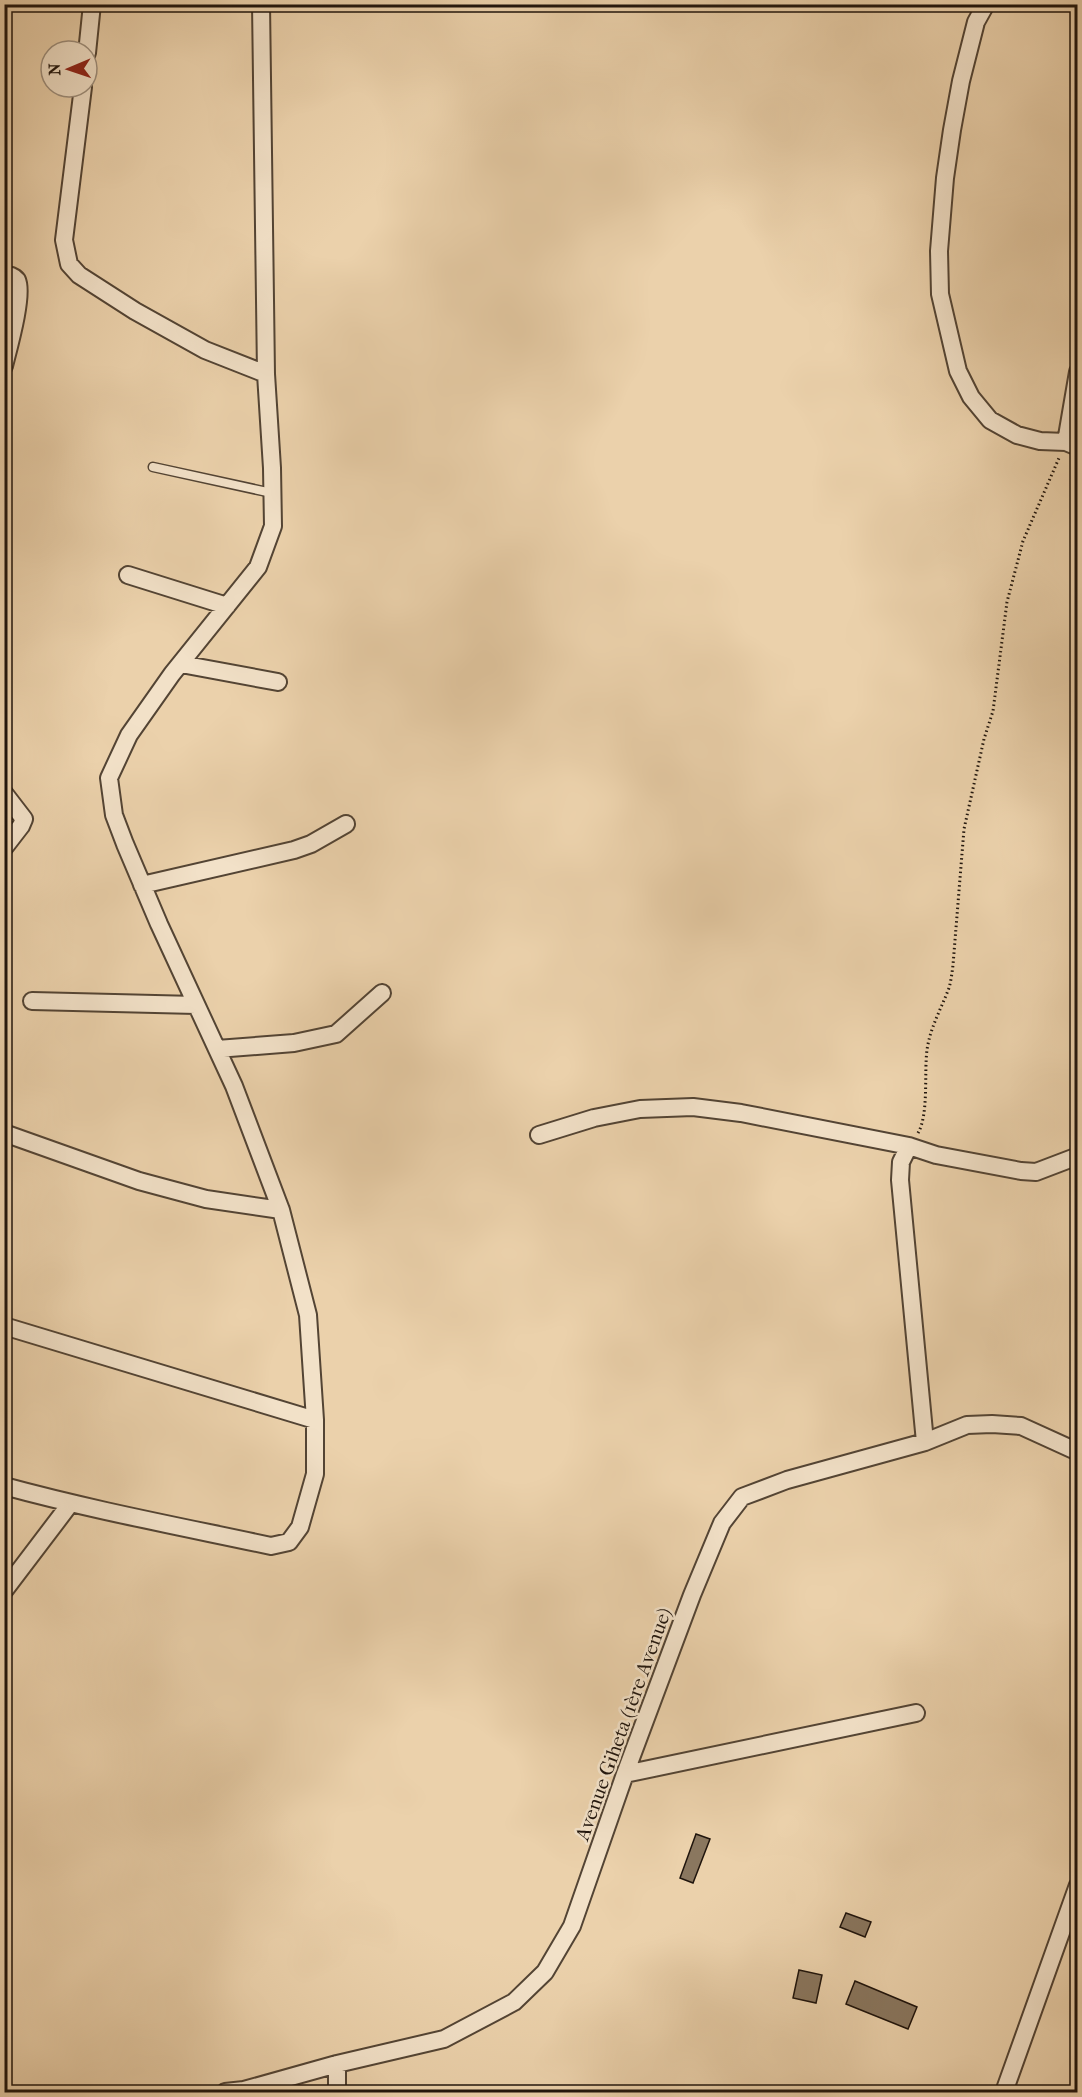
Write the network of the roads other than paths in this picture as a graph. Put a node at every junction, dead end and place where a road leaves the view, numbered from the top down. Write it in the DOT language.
graph roads {
  1 [pos="92,4"];
  2 [pos="261,4"];
  3 [pos="986,4"];
  4 [pos="88,39"];
  5 [pos="82,99"];
  6 [pos="4,274"];
  7 [pos="4,366"];
  8 [pos="1077,372"];
  9 [pos="266,374"];
  10 [pos="1072,445"];
  11 [pos="153,466"];
  12 [pos="272,493"];
  13 [pos="128,575"];
  14 [pos="227,606"];
  15 [pos="181,664"];
  16 [pos="278,682"];
  17 [pos="4,793"];
  18 [pos="346,824"];
  19 [pos="4,848"];
  20 [pos="142,885"];
  21 [pos="382,993"];
  22 [pos="32,1001"];
  23 [pos="196,1005"];
  24 [pos="217,1049"];
  25 [pos="4,1133"];
  26 [pos="539,1135"];
  27 [pos="909,1146"];
  28 [pos="1077,1156"];
  29 [pos="281,1210"];
  30 [pos="4,1326"];
  31 [pos="315,1420"];
  32 [pos="925,1442"];
  33 [pos="1077,1452"];
  34 [pos="4,1486"];
  35 [pos="70,1504"];
  36 [pos="4,1591"];
  37 [pos="916,1713"];
  38 [pos="625,1774"];
  39 [pos="1077,1884"];
  40 [pos="337,2064"];
  41 [pos="225,2092"];
  42 [pos="337,2092"];
  43 [pos="1004,2092"];
  1 -- 4 [label="street"];
  2 -- 9 [label="street"];
  3 -- 10 [label="street"];
  5 -- 9 [label="street"];
  6 -- 7 [label="street"];
  8 -- 10 [label="street"];
  9 -- 12 [label="street"];
  11 -- 12 [label="lane"];
  12 -- 14 [label="street"];
  13 -- 14 [label="street"];
  14 -- 15 [label="street"];
  15 -- 16 [label="street"];
  15 -- 20 [label="street"];
  17 -- 19 [label="street"];
  18 -- 20 [label="street"];
  20 -- 23 [label="street"];
  21 -- 24 [label="street"];
  22 -- 23 [label="street"];
  23 -- 24 [label="street"];
  24 -- 29 [label="street"];
  25 -- 29 [label="street"];
  26 -- 27 [label="street"];
  27 -- 28 [label="street"];
  27 -- 32 [label="street"];
  29 -- 31 [label="street"];
  30 -- 31 [label="street"];
  31 -- 35 [label="street"];
  32 -- 33 [label="street, Avenue Giheta (1ère Avenue)"];
  32 -- 38 [label="street, Avenue Giheta (1ère Avenue)"];
  34 -- 35 [label="street"];
  35 -- 36 [label="street"];
  37 -- 38 [label="street"];
  38 -- 40 [label="street, Avenue Giheta (1ère Avenue)"];
  39 -- 43 [label="street"];
  40 -- 41 [label="street, Avenue Giheta (1ère Avenue)"];
  40 -- 42 [label="street"];
}
